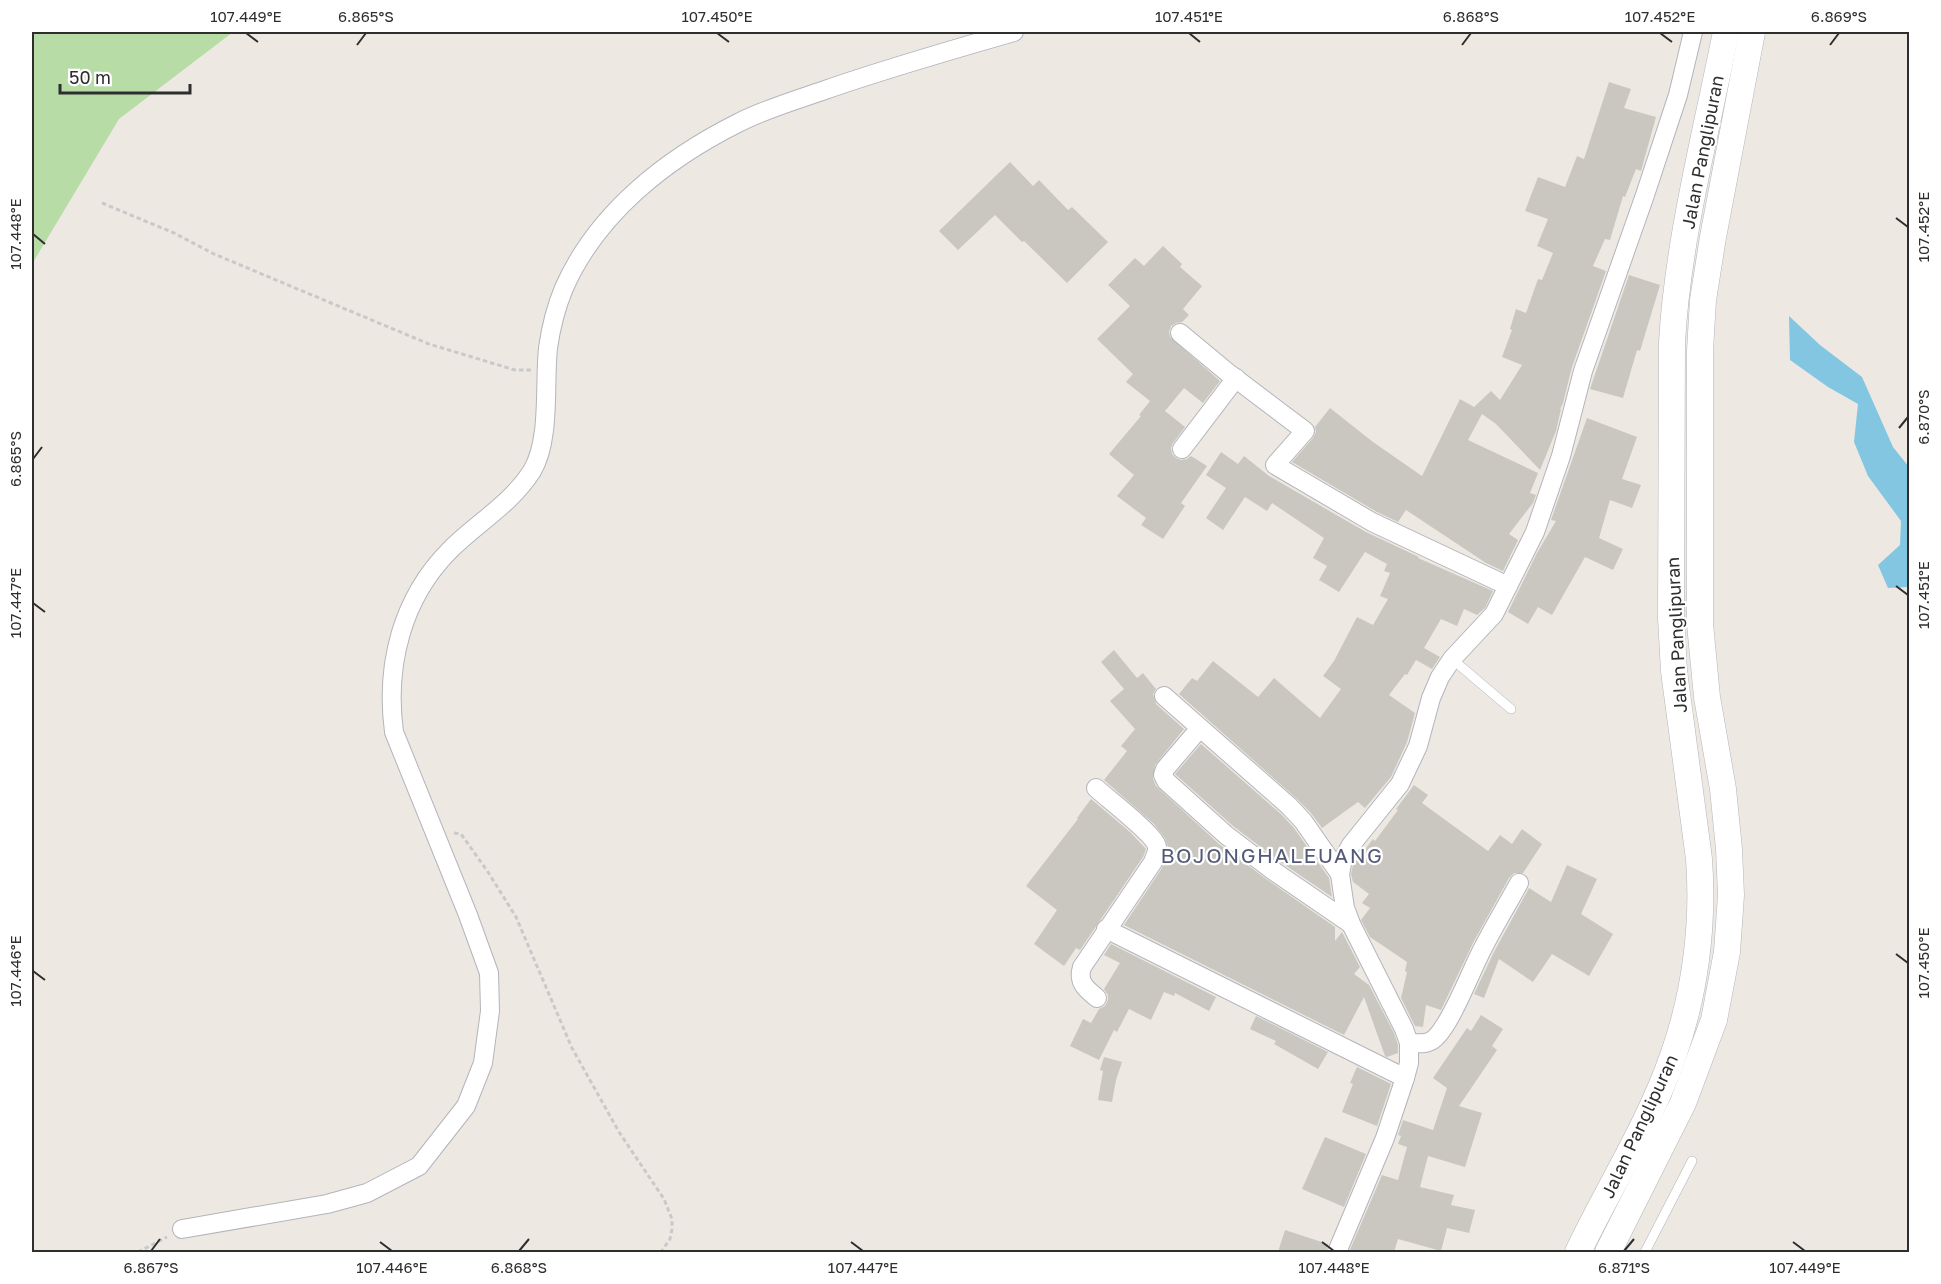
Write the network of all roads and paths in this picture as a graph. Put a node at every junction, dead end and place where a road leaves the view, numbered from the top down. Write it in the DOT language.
graph roads {
  1 [pos="1014,32"];
  2 [pos="1693,32"];
  3 [pos="1726,32"];
  4 [pos="1752,32"];
  5 [pos="102,203"];
  6 [pos="1180,333"];
  7 [pos="547,369"];
  8 [pos="1236,378"];
  9 [pos="1182,449"];
  10 [pos="1508,586"];
  11 [pos="1452,659"];
  12 [pos="1164,696"];
  13 [pos="1510,709"];
  14 [pos="1200,728"];
  15 [pos="1096,788"];
  16 [pos="432,828"];
  17 [pos="1340,874"];
  18 [pos="1519,883"];
  19 [pos="1351,924"];
  20 [pos="1106,929"];
  21 [pos="1097,998"];
  22 [pos="1409,1043"];
  23 [pos="1405,1078"];
  24 [pos="1692,1161"];
  25 [pos="182,1229"];
  26 [pos="138,1252"];
  27 [pos="661,1252"];
  28 [pos="1337,1252"];
  29 [pos="1578,1252"];
  30 [pos="1608,1252"];
  31 [pos="1645,1252"];
  1 -- 7 [label="street"];
  2 -- 10 [label="street"];
  3 -- 29 [label="main road, Jalan Panglipuran"];
  4 -- 30 [label="main road, Jalan Panglipuran"];
  5 -- 7 [label="path"];
  6 -- 8 [label="street"];
  7 -- 16 [label="street"];
  8 -- 9 [label="street"];
  8 -- 10 [label="street"];
  10 -- 11 [label="street"];
  11 -- 13 [label="lane"];
  11 -- 17 [label="street"];
  12 -- 14 [label="street"];
  14 -- 17 [label="street"];
  14 -- 19 [label="street"];
  15 -- 20 [label="street"];
  16 -- 25 [label="street"];
  16 -- 27 [label="path"];
  17 -- 19 [label="street"];
  18 -- 22 [label="street"];
  19 -- 22 [label="street"];
  20 -- 21 [label="street"];
  20 -- 23 [label="street"];
  22 -- 23 [label="street"];
  23 -- 28 [label="street"];
  24 -- 31 [label="lane"];
  25 -- 26 [label="path"];
}
